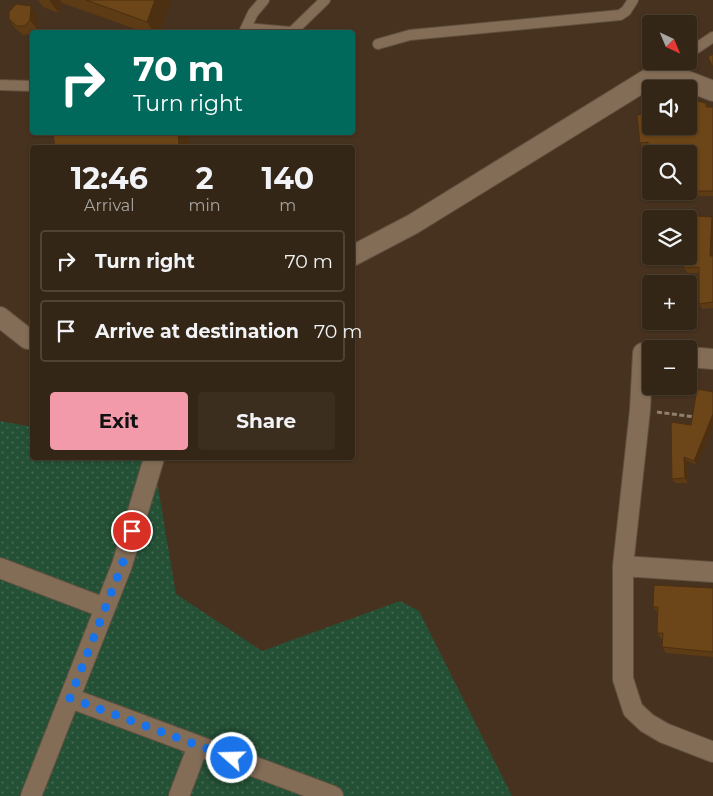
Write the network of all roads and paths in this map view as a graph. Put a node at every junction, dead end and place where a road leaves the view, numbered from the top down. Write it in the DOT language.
graph roads {
  1 [pos="254,0"];
  2 [pos="264,0"];
  3 [pos="325,0"];
  4 [pos="633,0"];
  5 [pos="253,13"];
  6 [pos="245,30"];
  7 [pos="293,30"];
  8 [pos="713,37"];
  9 [pos="378,44"];
  10 [pos="698,47"];
  11 [pos="662,70"];
  12 [pos="675,70"];
  13 [pos="0,86"];
  14 [pos="30,86"];
  15 [pos="713,91"];
  16 [pos="355,254"];
  17 [pos="0,317"];
  18 [pos="30,339"];
  19 [pos="697,358"];
  20 [pos="713,359"];
  21 [pos="642,372"];
  22 [pos="640,410"];
  23 [pos="704,418"];
  24 [pos="153,460"];
  25 [pos="622,566"];
  26 [pos="0,568"];
  27 [pos="713,572"];
  28 [pos="105,608"];
  29 [pos="70,698"];
  30 [pos="198,746"];
  31 [pos="713,752"];
  32 [pos="31,796"];
  33 [pos="179,796"];
  34 [pos="333,796"];
  1 -- 5 [label="lane"];
  2 -- 5 [label="lane"];
  3 -- 7 [label="lane"];
  4 -- 9 [label="lane"];
  5 -- 6 [label="lane"];
  8 -- 10 [label="lane"];
  11 -- 16 [label="street"];
  12 -- 15 [label="street"];
  13 -- 14 [label="lane"];
  17 -- 18 [label="street"];
  19 -- 20 [label="street"];
  21 -- 22 [label="street"];
  22 -- 23 [label="path"];
  22 -- 25 [label="street"];
  24 -- 28 [label="street"];
  25 -- 27 [label="street"];
  25 -- 31 [label="street"];
  26 -- 28 [label="street"];
  28 -- 29 [label="street"];
  29 -- 30 [label="street"];
  29 -- 32 [label="street"];
  30 -- 33 [label="street"];
  30 -- 34 [label="street"];
}
